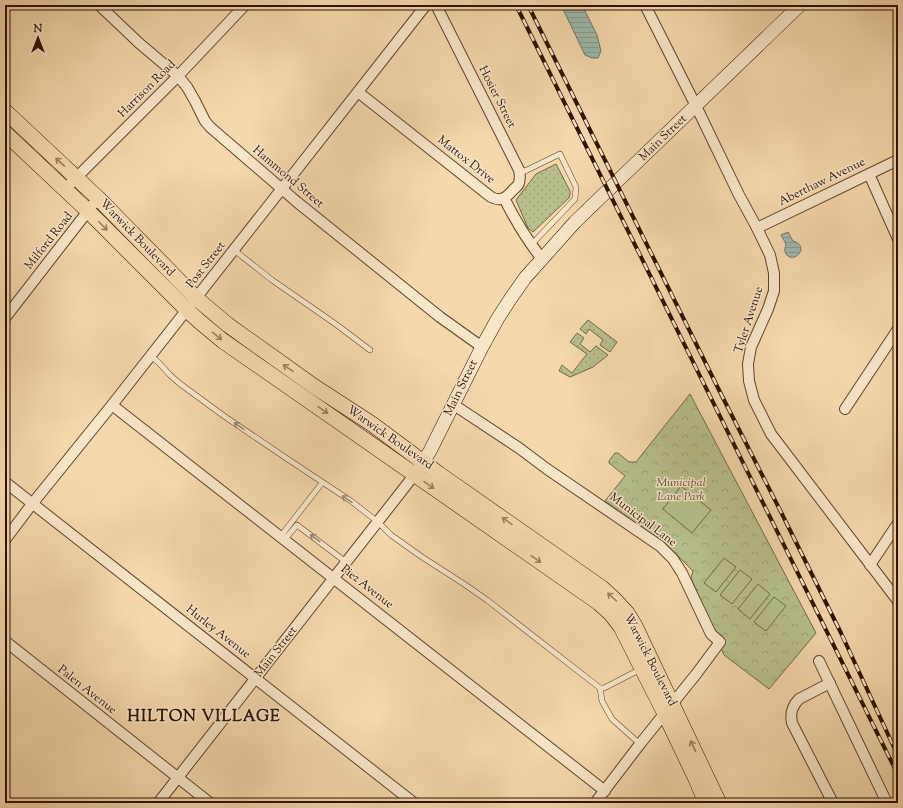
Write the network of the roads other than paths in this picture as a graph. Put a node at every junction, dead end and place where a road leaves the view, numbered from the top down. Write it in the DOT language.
graph roads {
  1 [pos="99,5"];
  2 [pos="246,5"];
  3 [pos="426,5"];
  4 [pos="436,5"];
  5 [pos="645,5"];
  6 [pos="800,5"];
  7 [pos="178,76"];
  8 [pos="358,92"];
  9 [pos="696,106"];
  10 [pos="5,111"];
  11 [pos="5,133"];
  12 [pos="898,160"];
  13 [pos="519,170"];
  14 [pos="869,174"];
  15 [pos="77,178"];
  16 [pos="65,189"];
  17 [pos="281,189"];
  18 [pos="98,198"];
  19 [pos="504,198"];
  20 [pos="88,211"];
  21 [pos="757,228"];
  22 [pos="898,239"];
  23 [pos="531,245"];
  24 [pos="234,250"];
  25 [pos="542,259"];
  26 [pos="196,298"];
  27 [pos="187,310"];
  28 [pos="5,318"];
  29 [pos="898,329"];
  30 [pos="482,346"];
  31 [pos="370,350"];
  32 [pos="151,356"];
  33 [pos="112,405"];
  34 [pos="454,405"];
  35 [pos="845,409"];
  36 [pos="419,468"];
  37 [pos="5,482"];
  38 [pos="322,483"];
  39 [pos="32,504"];
  40 [pos="378,522"];
  41 [pos="898,523"];
  42 [pos="282,538"];
  43 [pos="5,540"];
  44 [pos="346,562"];
  45 [pos="870,565"];
  46 [pos="334,578"];
  47 [pos="898,600"];
  48 [pos="5,641"];
  49 [pos="819,661"];
  50 [pos="642,669"];
  51 [pos="255,678"];
  52 [pos="830,683"];
  53 [pos="600,688"];
  54 [pos="668,709"];
  55 [pos="640,744"];
  56 [pos="177,778"];
  57 [pos="605,791"];
  58 [pos="158,803"];
  59 [pos="210,803"];
  60 [pos="414,803"];
  61 [pos="595,803"];
  62 [pos="706,803"];
  63 [pos="720,803"];
  64 [pos="833,803"];
  65 [pos="887,803"];
  1 -- 7 [label="street, Hammond Street"];
  2 -- 7 [label="street, Harrison Road"];
  3 -- 8 [label="street, Post Street"];
  4 -- 13 [label="street, Hosier Street"];
  5 -- 9 [label="street, Tyler Avenue"];
  6 -- 9 [label="main road, Main Street"];
  7 -- 15 [label="street, Harrison Road"];
  7 -- 17 [label="street, Hammond Street"];
  8 -- 17 [label="street, Post Street"];
  8 -- 19 [label="street, Mattox Drive"];
  9 -- 21 [label="street, Tyler Avenue"];
  9 -- 25 [label="main road, Main Street"];
  15 -- 10 [label="main road, Warwick Boulevard, one-way"];
  11 -- 16 [label="main road, Warwick Boulevard"];
  12 -- 14 [label="street, Aberthaw Avenue"];
  13 -- 19 [label="street"];
  13 -- 23 [label="lane"];
  14 -- 21 [label="street, Aberthaw Avenue"];
  14 -- 22 [label="street"];
  15 -- 16 [label="street, Harrison Road"];
  15 -- 18 [label="main road, Warwick Boulevard"];
  16 -- 20 [label="main road, Warwick Boulevard"];
  17 -- 24 [label="street, Post Street"];
  17 -- 30 [label="street, Hammond Street"];
  18 -- 20 [label="street, Milford Road"];
  18 -- 26 [label="main road, Warwick Boulevard"];
  19 -- 23 [label="street"];
  20 -- 27 [label="main road, Warwick Boulevard, one-way"];
  20 -- 28 [label="street, Milford Road"];
  21 -- 45 [label="street, Tyler Avenue"];
  23 -- 25 [label="street"];
  24 -- 26 [label="street, Post Street"];
  24 -- 31 [label="lane"];
  25 -- 30 [label="main road, Main Street"];
  26 -- 27 [label="street, Post Street"];
  36 -- 26 [label="main road, Warwick Boulevard, one-way"];
  27 -- 32 [label="street, Post Street"];
  27 -- 36 [label="main road, Warwick Boulevard, one-way"];
  29 -- 35 [label="street"];
  30 -- 34 [label="main road, Main Street"];
  32 -- 33 [label="street, Post Street"];
  38 -- 32 [label="lane, one-way"];
  33 -- 39 [label="street, Post Street"];
  33 -- 42 [label="street, Piez Avenue"];
  34 -- 36 [label="main road, Main Street"];
  34 -- 54 [label="street, Municipal Lane"];
  36 -- 40 [label="street, Main Street"];
  36 -- 50 [label="main road, Warwick Boulevard, one-way"];
  54 -- 36 [label="main road, Warwick Boulevard, one-way"];
  37 -- 39 [label="street, Hurley Avenue"];
  40 -- 38 [label="lane, one-way"];
  38 -- 42 [label="lane"];
  39 -- 43 [label="street, Post Street"];
  39 -- 51 [label="street, Hurley Avenue"];
  40 -- 44 [label="street, Main Street"];
  40 -- 53 [label="lane"];
  41 -- 45 [label="street"];
  44 -- 42 [label="lane, one-way"];
  42 -- 46 [label="street, Piez Avenue"];
  44 -- 46 [label="street, Main Street"];
  45 -- 47 [label="street, Tyler Avenue"];
  46 -- 51 [label="street, Main Street"];
  46 -- 57 [label="street, Piez Avenue"];
  48 -- 56 [label="street, Palen Avenue"];
  49 -- 52 [label="street"];
  50 -- 53 [label="lane"];
  50 -- 54 [label="main road, Warwick Boulevard"];
  51 -- 56 [label="street, Main Street"];
  51 -- 60 [label="street, Hurley Avenue"];
  52 -- 64 [label="street"];
  52 -- 65 [label="street"];
  53 -- 55 [label="lane"];
  54 -- 55 [label="street"];
  54 -- 62 [label="main road, Warwick Boulevard"];
  63 -- 54 [label="main road, Warwick Boulevard, one-way"];
  55 -- 57 [label="street"];
  56 -- 58 [label="street, Main Street"];
  56 -- 59 [label="street, Palen Avenue"];
  57 -- 61 [label="street"];
}
